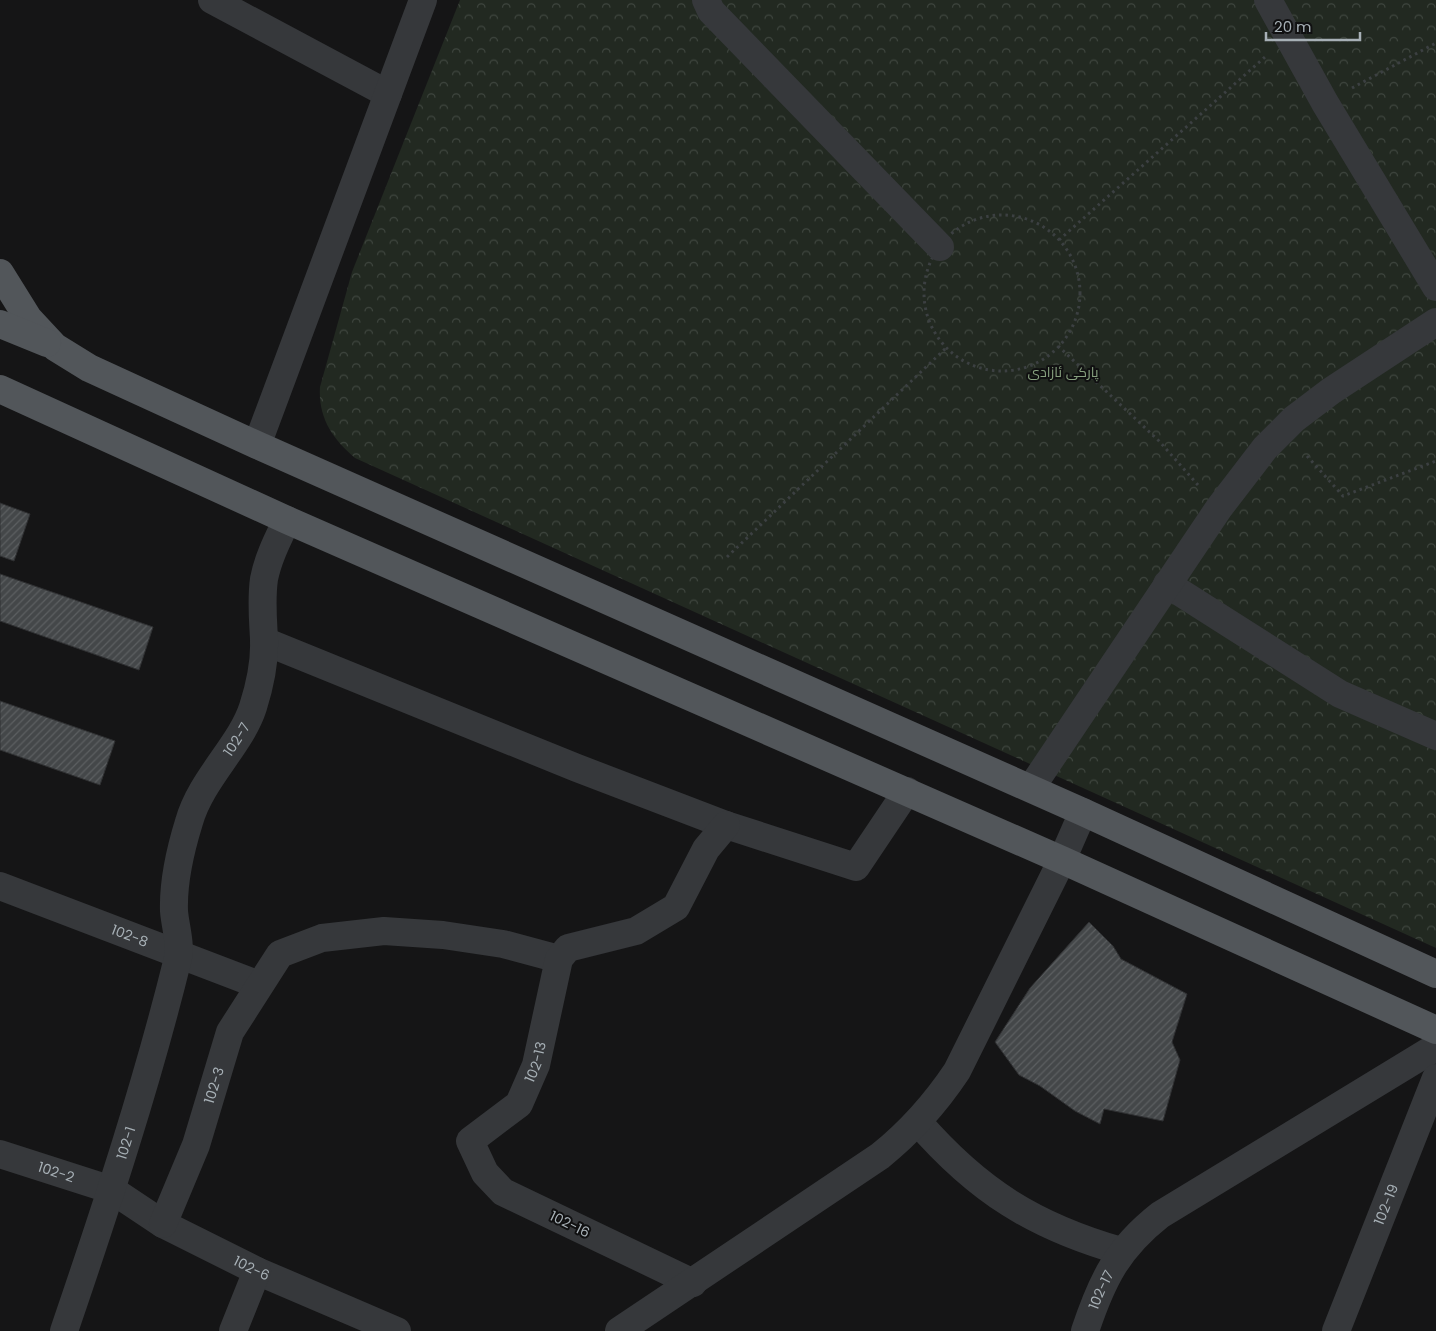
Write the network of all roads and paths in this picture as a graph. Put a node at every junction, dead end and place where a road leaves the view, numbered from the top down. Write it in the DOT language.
graph roads {
  1 [pos="212,0"];
  2 [pos="423,0"];
  3 [pos="706,0"];
  4 [pos="1268,0"];
  5 [pos="1288,37"];
  6 [pos="1436,43"];
  7 [pos="388,94"];
  8 [pos="1325,103"];
  9 [pos="1059,240"];
  10 [pos="940,247"];
  11 [pos="0,272"];
  12 [pos="1436,287"];
  13 [pos="1436,322"];
  14 [pos="0,324"];
  15 [pos="1058,346"];
  16 [pos="55,347"];
  17 [pos="947,347"];
  18 [pos="0,389"];
  19 [pos="256,446"];
  20 [pos="1307,456"];
  21 [pos="1436,461"];
  22 [pos="1219,508"];
  23 [pos="287,520"];
  24 [pos="726,557"];
  25 [pos="1167,584"];
  26 [pos="264,641"];
  27 [pos="1436,736"];
  28 [pos="1031,788"];
  29 [pos="907,791"];
  30 [pos="1083,812"];
  31 [pos="726,825"];
  32 [pos="1062,860"];
  33 [pos="0,886"];
  34 [pos="179,954"];
  35 [pos="559,959"];
  36 [pos="1436,974"];
  37 [pos="259,985"];
  38 [pos="1436,1030"];
  39 [pos="1436,1047"];
  40 [pos="1436,1078"];
  41 [pos="918,1122"];
  42 [pos="470,1141"];
  43 [pos="0,1154"];
  44 [pos="112,1190"];
  45 [pos="163,1224"];
  46 [pos="1122,1251"];
  47 [pos="257,1272"];
  48 [pos="693,1283"];
  49 [pos="64,1331"];
  50 [pos="233,1331"];
  51 [pos="397,1331"];
  52 [pos="619,1331"];
  53 [pos="1085,1331"];
  54 [pos="1336,1331"];
  1 -- 7 [label="street"];
  2 -- 7 [label="street"];
  3 -- 10 [label="street"];
  4 -- 5 [label="street"];
  5 -- 8 [label="street"];
  5 -- 9 [label="path"];
  6 -- 8 [label="path"];
  7 -- 19 [label="street"];
  8 -- 12 [label="street"];
  9 -- 10 [label="path"];
  9 -- 15 [label="path"];
  10 -- 17 [label="path"];
  11 -- 16 [label="main road"];
  13 -- 22 [label="street"];
  14 -- 16 [label="main road"];
  15 -- 17 [label="path"];
  15 -- 22 [label="path"];
  16 -- 19 [label="main road"];
  17 -- 24 [label="path"];
  18 -- 23 [label="main road"];
  19 -- 28 [label="main road"];
  20 -- 21 [label="path"];
  22 -- 25 [label="street"];
  23 -- 26 [label="street, 102-7"];
  23 -- 29 [label="main road"];
  25 -- 27 [label="street"];
  25 -- 28 [label="street"];
  26 -- 31 [label="street"];
  26 -- 34 [label="street, 102-7"];
  28 -- 30 [label="main road"];
  29 -- 31 [label="street"];
  29 -- 32 [label="main road"];
  30 -- 32 [label="street"];
  30 -- 36 [label="main road"];
  31 -- 35 [label="street"];
  32 -- 38 [label="main road"];
  32 -- 41 [label="street"];
  33 -- 34 [label="street, 102-8"];
  34 -- 37 [label="street, 102-8"];
  34 -- 44 [label="street, 102-1"];
  35 -- 37 [label="street, 102-3"];
  35 -- 42 [label="street, 102-13"];
  37 -- 45 [label="street, 102-3"];
  39 -- 46 [label="street, 102-17"];
  40 -- 54 [label="street, 102-19"];
  41 -- 46 [label="street"];
  41 -- 48 [label="street"];
  42 -- 48 [label="street, 102-16"];
  43 -- 44 [label="street, 102-2"];
  44 -- 45 [label="street, 102-6"];
  44 -- 49 [label="street, 102-1"];
  45 -- 47 [label="street, 102-6"];
  46 -- 53 [label="street, 102-17"];
  47 -- 50 [label="street"];
  47 -- 51 [label="street, 102-6"];
  48 -- 52 [label="street"];
}
